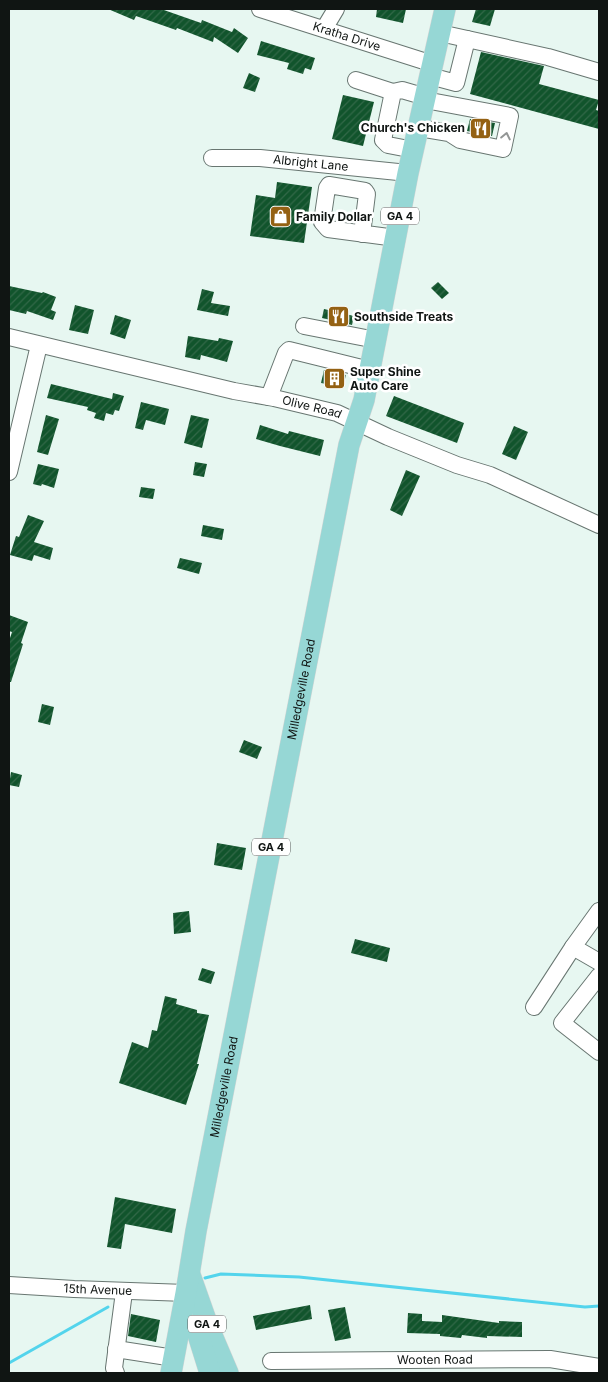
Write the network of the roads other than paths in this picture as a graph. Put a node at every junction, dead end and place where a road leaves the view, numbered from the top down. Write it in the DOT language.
graph roads {
  1 [pos="260,9"];
  2 [pos="336,9"];
  3 [pos="445,9"];
  4 [pos="324,29"];
  5 [pos="440,33"];
  6 [pos="466,39"];
  7 [pos="432,70"];
  8 [pos="599,72"];
  9 [pos="356,80"];
  10 [pos="393,92"];
  11 [pos="425,99"];
  12 [pos="419,128"];
  13 [pos="414,150"];
  14 [pos="212,158"];
  15 [pos="408,173"];
  16 [pos="362,234"];
  17 [pos="396,238"];
  18 [pos="304,326"];
  19 [pos="9,337"];
  20 [pos="376,340"];
  21 [pos="39,345"];
  22 [pos="370,370"];
  23 [pos="269,397"];
  24 [pos="356,423"];
  25 [pos="9,472"];
  26 [pos="599,526"];
  27 [pos="599,911"];
  28 [pos="573,947"];
  29 [pos="599,962"];
  30 [pos="599,976"];
  31 [pos="534,1007"];
  32 [pos="598,1049"];
  33 [pos="190,1272"];
  34 [pos="9,1284"];
  35 [pos="124,1292"];
  36 [pos="186,1293"];
  37 [pos="116,1349"];
  38 [pos="283,1365"];
  39 [pos="172,1366"];
  40 [pos="599,1367"];
  41 [pos="116,1373"];
  42 [pos="210,1373"];
  43 [pos="228,1373"];
  1 -- 4 [label="street, Kratha Drive"];
  2 -- 4 [label="street"];
  3 -- 5 [label="main road, Milledgeville Road / GA 4"];
  4 -- 7 [label="street, Kratha Drive"];
  5 -- 6 [label="street"];
  5 -- 7 [label="main road, Milledgeville Road / GA 4"];
  6 -- 7 [label="street, Kratha Drive"];
  6 -- 8 [label="street"];
  7 -- 11 [label="main road, Milledgeville Road / GA 4"];
  9 -- 10 [label="street"];
  10 -- 11 [label="street"];
  10 -- 13 [label="street"];
  11 -- 12 [label="main road, Milledgeville Road / GA 4"];
  12 -- 11 [label="street, one-way"];
  12 -- 13 [label="main road, Milledgeville Road / GA 4"];
  13 -- 15 [label="main road, Milledgeville Road / GA 4"];
  14 -- 15 [label="street, Albright Lane"];
  15 -- 17 [label="main road, Milledgeville Road / GA 4"];
  16 -- 17 [label="street"];
  17 -- 20 [label="main road, Milledgeville Road / GA 4"];
  18 -- 20 [label="street"];
  19 -- 21 [label="street, Olive Road"];
  20 -- 22 [label="main road, Milledgeville Road / GA 4"];
  21 -- 23 [label="street, Olive Road"];
  21 -- 25 [label="street"];
  22 -- 23 [label="street"];
  22 -- 24 [label="main road, Milledgeville Road / GA 4"];
  23 -- 24 [label="street, Olive Road"];
  24 -- 26 [label="street, Olive Road"];
  24 -- 33 [label="main road, Milledgeville Road / GA 4"];
  27 -- 28 [label="street"];
  28 -- 29 [label="street"];
  28 -- 31 [label="street"];
  30 -- 32 [label="street"];
  33 -- 36 [label="main road, Milledgeville Road / GA 4"];
  33 -- 43 [label="main road, GA 4"];
  34 -- 35 [label="street, 15th Avenue"];
  35 -- 36 [label="street, 15th Avenue"];
  35 -- 37 [label="street"];
  36 -- 39 [label="main road, Milledgeville Road"];
  36 -- 42 [label="main road, GA 4"];
  37 -- 39 [label="street"];
  37 -- 41 [label="street"];
  38 -- 40 [label="street, Wooten Road"];
}
